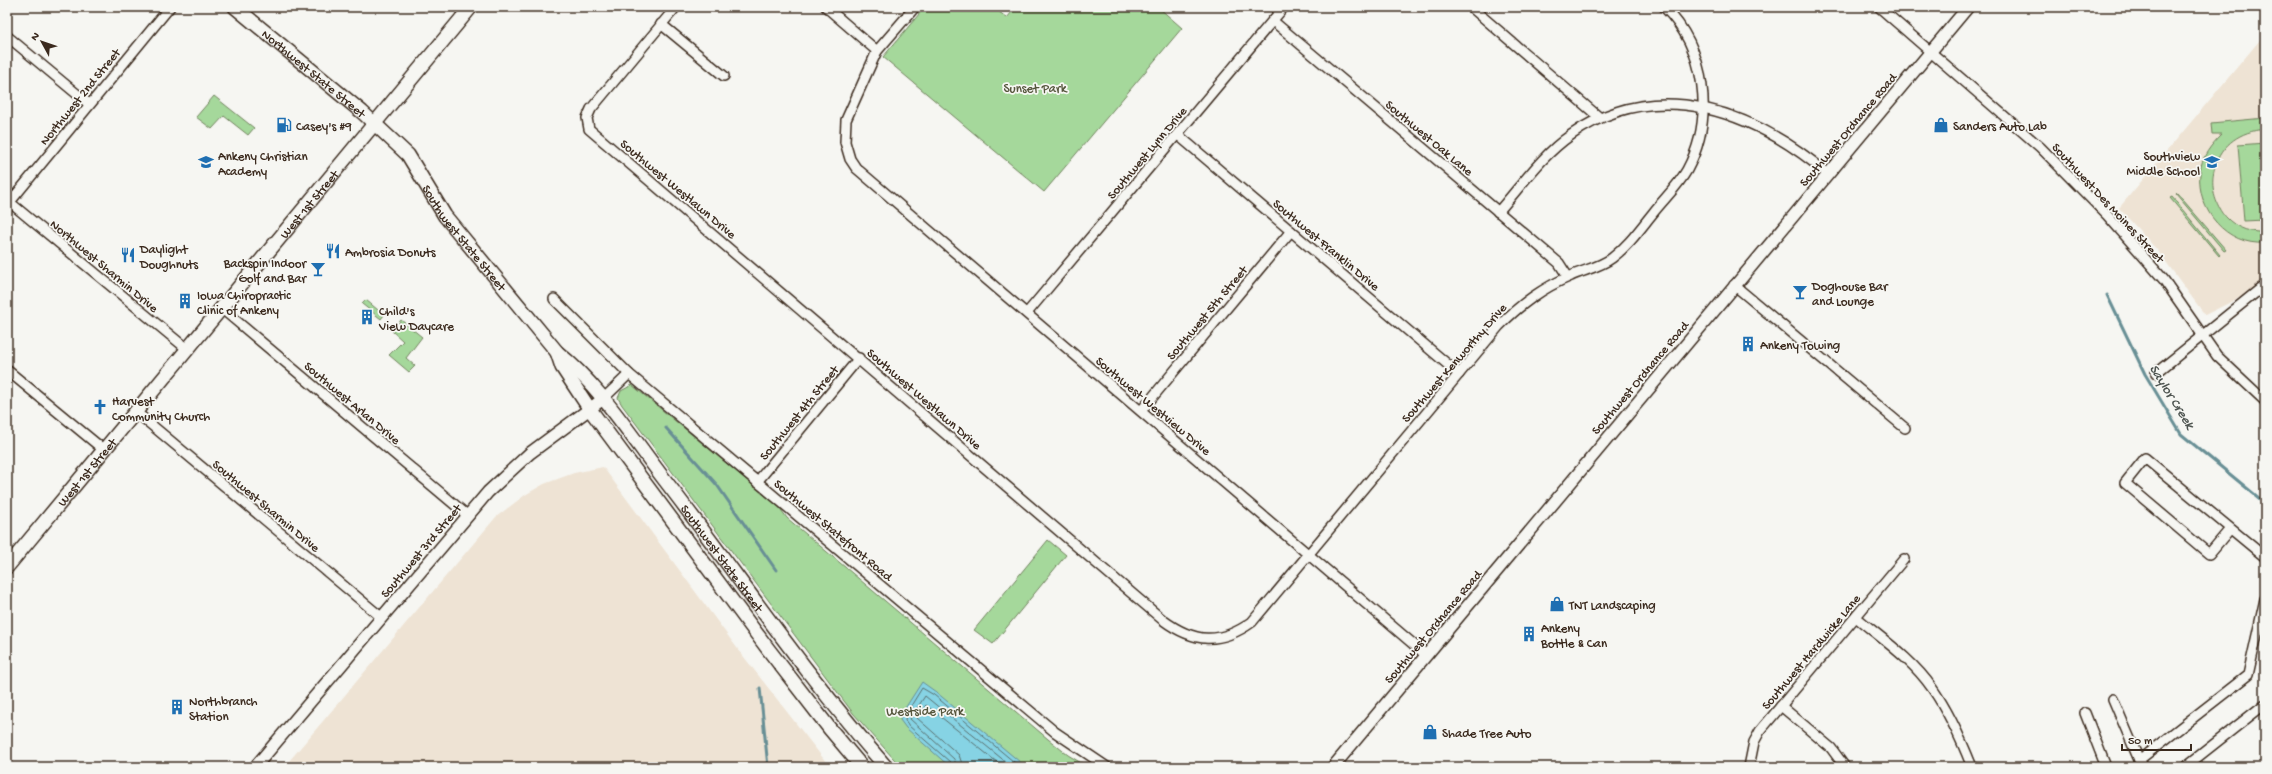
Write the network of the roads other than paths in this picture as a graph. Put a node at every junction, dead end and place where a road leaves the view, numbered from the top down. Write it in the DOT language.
graph roads {
  1 [pos="170,7"];
  2 [pos="235,7"];
  3 [pos="471,7"];
  4 [pos="676,7"];
  5 [pos="826,7"];
  6 [pos="915,7"];
  7 [pos="1284,7"];
  8 [pos="1471,7"];
  9 [pos="1664,7"];
  10 [pos="1879,7"];
  11 [pos="1968,7"];
  12 [pos="1273,21"];
  13 [pos="661,24"];
  14 [pos="7,36"];
  15 [pos="877,51"];
  16 [pos="1931,51"];
  17 [pos="724,76"];
  18 [pos="89,104"];
  19 [pos="1702,109"];
  20 [pos="1600,118"];
  21 [pos="375,123"];
  22 [pos="1178,135"];
  23 [pos="1828,174"];
  24 [pos="8,201"];
  25 [pos="1498,212"];
  26 [pos="1291,231"];
  27 [pos="1568,277"];
  28 [pos="1734,285"];
  29 [pos="2265,285"];
  30 [pos="554,299"];
  31 [pos="221,308"];
  32 [pos="1027,313"];
  33 [pos="2202,335"];
  34 [pos="187,349"];
  35 [pos="557,352"];
  36 [pos="859,358"];
  37 [pos="7,370"];
  38 [pos="2156,373"];
  39 [pos="629,374"];
  40 [pos="1459,374"];
  41 [pos="603,399"];
  42 [pos="2265,401"];
  43 [pos="589,408"];
  44 [pos="1141,411"];
  45 [pos="136,412"];
  46 [pos="1905,428"];
  47 [pos="104,450"];
  48 [pos="757,482"];
  49 [pos="468,515"];
  50 [pos="2230,529"];
  51 [pos="1309,554"];
  52 [pos="2265,557"];
  53 [pos="1904,559"];
  54 [pos="7,567"];
  55 [pos="2265,600"];
  56 [pos="1261,611"];
  57 [pos="381,617"];
  58 [pos="1856,617"];
  59 [pos="1426,655"];
  60 [pos="2113,699"];
  61 [pos="2265,704"];
  62 [pos="1781,706"];
  63 [pos="2085,713"];
  64 [pos="2142,763"];
  65 [pos="255,767"];
  66 [pos="862,767"];
  67 [pos="886,767"];
  68 [pos="1107,767"];
  69 [pos="1333,767"];
  70 [pos="1749,767"];
  71 [pos="1845,767"];
  72 [pos="1972,767"];
  73 [pos="2106,767"];
  74 [pos="2185,767"];
  1 -- 18 [label="street, Northwest 2nd Street"];
  2 -- 21 [label="main road, Northwest State Street"];
  3 -- 21 [label="main road, West 1st Street"];
  4 -- 13 [label="street"];
  5 -- 15 [label="street"];
  6 -- 15 [label="street"];
  7 -- 12 [label="street, Southwest Lynn Drive"];
  8 -- 20 [label="street"];
  9 -- 19 [label="street, Southwest Kenworthy Drive"];
  10 -- 16 [label="street, Southwest Des Moines Street"];
  11 -- 16 [label="street, Southwest Ordnance Road"];
  12 -- 22 [label="street, Southwest Lynn Drive"];
  12 -- 25 [label="street, Southwest Oak Lane"];
  13 -- 17 [label="street"];
  13 -- 36 [label="street, Southwest Westlawn Drive"];
  14 -- 18 [label="street"];
  15 -- 32 [label="street, Southwest Westview Drive"];
  16 -- 23 [label="street, Southwest Ordnance Road"];
  16 -- 33 [label="street, Southwest Des Moines Street"];
  18 -- 24 [label="street, Northwest 2nd Street"];
  19 -- 20 [label="street"];
  19 -- 23 [label="street"];
  19 -- 27 [label="street, Southwest Kenworthy Drive"];
  20 -- 25 [label="street"];
  21 -- 31 [label="main road, West 1st Street"];
  21 -- 35 [label="main road, Southwest State Street"];
  22 -- 26 [label="street, Southwest Franklin Drive"];
  22 -- 32 [label="street, Southwest Lynn Drive"];
  23 -- 28 [label="street, Southwest Ordnance Road"];
  24 -- 34 [label="street, Northwest Sharmin Drive"];
  25 -- 27 [label="street, Southwest Oak Lane"];
  26 -- 40 [label="street, Southwest Franklin Drive"];
  26 -- 44 [label="street, Southwest 5th Street"];
  27 -- 40 [label="street, Southwest Kenworthy Drive"];
  28 -- 46 [label="street"];
  28 -- 59 [label="street, Southwest Ordnance Road"];
  29 -- 33 [label="street"];
  30 -- 39 [label="street, Southwest Statefront Road"];
  31 -- 34 [label="main road, West 1st Street"];
  31 -- 49 [label="street, Southwest Arlan Drive"];
  32 -- 44 [label="street, Southwest Westview Drive"];
  33 -- 38 [label="street"];
  33 -- 42 [label="street, Southwest Des Moines Street"];
  34 -- 45 [label="main road, West 1st Street"];
  35 -- 41 [label="main road, Southwest State Street"];
  35 -- 43 [label="main road, Southwest State Street"];
  36 -- 48 [label="street, Southwest 4th Street"];
  36 -- 56 [label="street, Southwest Westlawn Drive"];
  37 -- 47 [label="street"];
  39 -- 41 [label="street, Southwest 3rd Street"];
  39 -- 48 [label="street, Southwest Statefront Road"];
  40 -- 51 [label="street, Southwest Kenworthy Drive"];
  41 -- 43 [label="street, Southwest 3rd Street"];
  41 -- 67 [label="main road, Southwest State Street"];
  43 -- 49 [label="street, Southwest 3rd Street"];
  43 -- 66 [label="main road, Southwest State Street"];
  44 -- 51 [label="street, Southwest Westview Drive"];
  45 -- 47 [label="main road, West 1st Street"];
  45 -- 57 [label="street, Southwest Sharmin Drive"];
  47 -- 54 [label="main road, West 1st Street"];
  48 -- 68 [label="street, Southwest Statefront Road"];
  49 -- 57 [label="street, Southwest 3rd Street"];
  50 -- 50 [label="street"];
  50 -- 52 [label="street"];
  51 -- 56 [label="street, Southwest Kenworthy Drive"];
  51 -- 59 [label="street, Southwest Westview Drive"];
  53 -- 58 [label="street, Southwest Hardwicke Lane"];
  55 -- 64 [label="street"];
  57 -- 65 [label="street, Southwest 3rd Street"];
  58 -- 62 [label="street, Southwest Hardwicke Lane"];
  58 -- 72 [label="street"];
  59 -- 69 [label="street, Southwest Ordnance Road"];
  60 -- 64 [label="street"];
  61 -- 74 [label="street"];
  62 -- 70 [label="street, Southwest Hardwicke Lane"];
  62 -- 71 [label="street"];
  63 -- 73 [label="street"];
}
